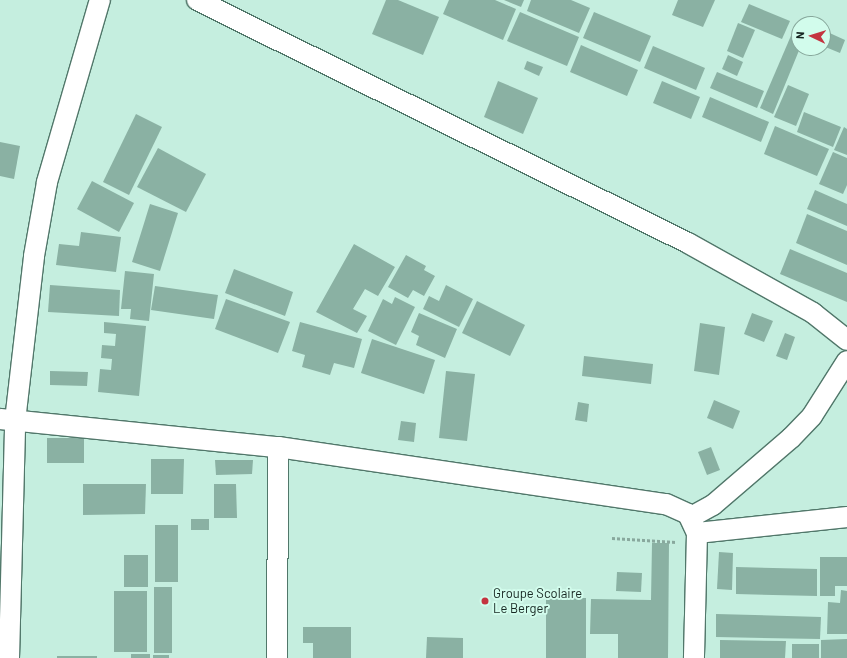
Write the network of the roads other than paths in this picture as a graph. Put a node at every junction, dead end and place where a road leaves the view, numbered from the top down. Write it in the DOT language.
graph roads {
  1 [pos="100,0"];
  2 [pos="197,0"];
  3 [pos="847,340"];
  4 [pos="847,361"];
  5 [pos="8,420"];
  6 [pos="278,447"];
  7 [pos="847,517"];
  8 [pos="695,531"];
  9 [pos="9,658"];
  10 [pos="277,658"];
  11 [pos="694,658"];
  1 -- 5 [label="street"];
  2 -- 3 [label="street"];
  4 -- 8 [label="street"];
  5 -- 6 [label="street"];
  5 -- 9 [label="street"];
  6 -- 8 [label="street"];
  6 -- 10 [label="street"];
  7 -- 8 [label="street"];
  8 -- 11 [label="street"];
}
